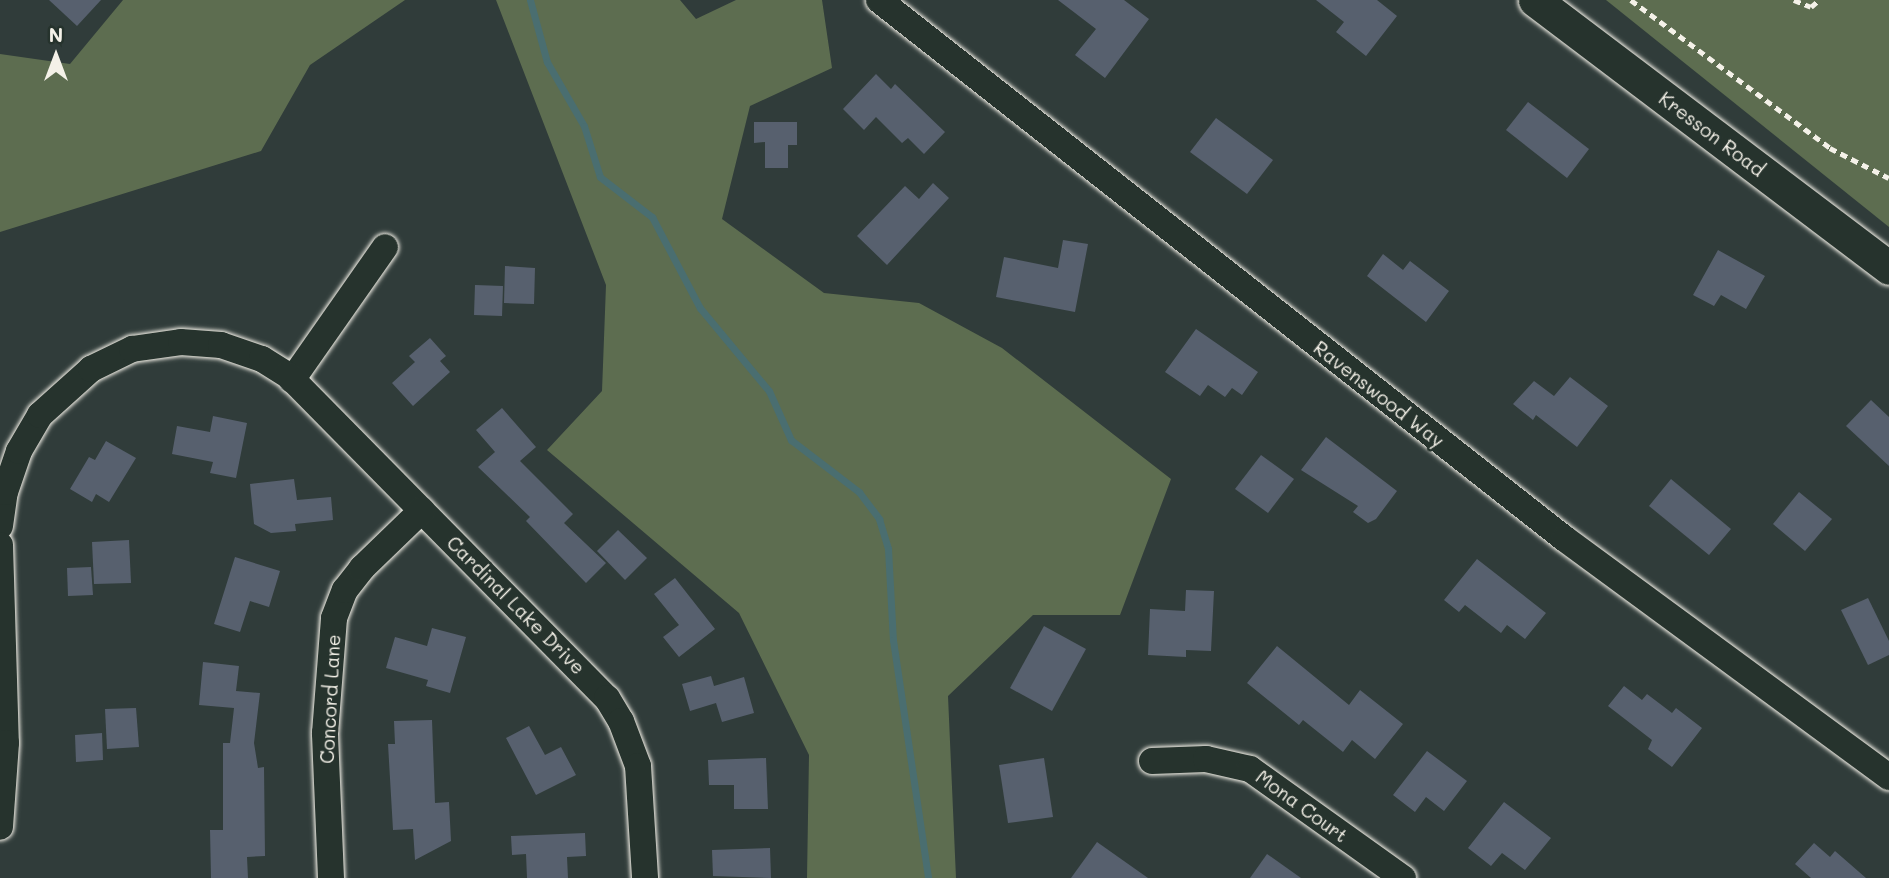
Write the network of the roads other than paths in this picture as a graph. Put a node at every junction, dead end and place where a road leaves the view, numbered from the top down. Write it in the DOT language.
graph roads {
  1 [pos="879,0"];
  2 [pos="1535,0"];
  3 [pos="385,247"];
  4 [pos="1889,268"];
  5 [pos="292,380"];
  6 [pos="422,510"];
  7 [pos="0,526"];
  8 [pos="0,545"];
  9 [pos="1152,761"];
  10 [pos="1889,777"];
  11 [pos="0,827"];
  12 [pos="331,878"];
  13 [pos="645,878"];
  14 [pos="1402,878"];
  1 -- 10 [label="street, Ravenswood Way"];
  2 -- 4 [label="street, Kresson Road"];
  3 -- 5 [label="street"];
  5 -- 6 [label="street, Cardinal Lake Drive"];
  5 -- 7 [label="street, Cardinal Lake Drive"];
  6 -- 12 [label="street, Concord Lane"];
  6 -- 13 [label="street, Cardinal Lake Drive"];
  8 -- 11 [label="street"];
  9 -- 14 [label="street, Mona Court"];
}
